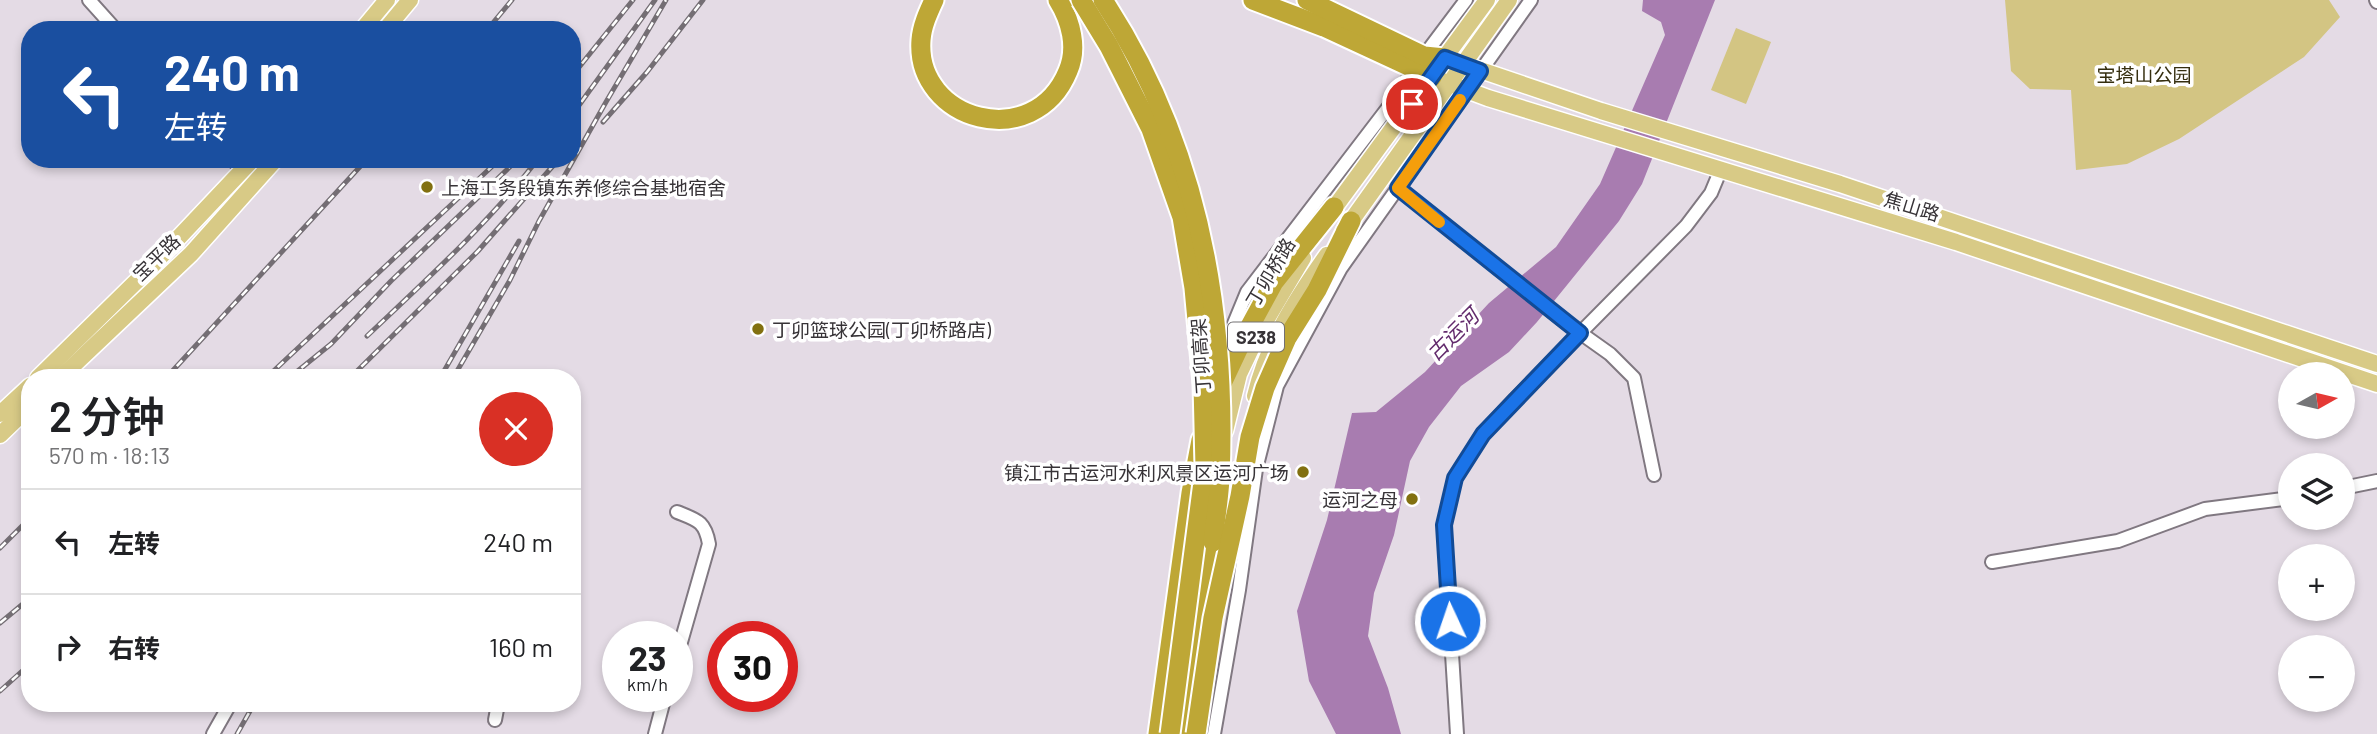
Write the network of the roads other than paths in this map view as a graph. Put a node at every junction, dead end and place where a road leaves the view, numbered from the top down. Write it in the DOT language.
graph roads {
  1 [pos="89,0"];
  2 [pos="387,0"];
  3 [pos="410,0"];
  4 [pos="934,0"];
  5 [pos="1058,0"];
  6 [pos="1081,0"];
  7 [pos="1102,0"];
  8 [pos="1253,0"];
  9 [pos="1307,0"];
  10 [pos="1466,0"];
  11 [pos="1487,0"];
  12 [pos="1509,0"];
  13 [pos="1531,0"];
  14 [pos="108,21"];
  15 [pos="370,21"];
  16 [pos="392,21"];
  17 [pos="1453,61"];
  18 [pos="1429,71"];
  19 [pos="1480,71"];
  20 [pos="1467,90"];
  21 [pos="238,168"];
  22 [pos="247,168"];
  23 [pos="268,168"];
  24 [pos="1721,169"];
  25 [pos="258,180"];
  26 [pos="1398,188"];
  27 [pos="1334,207"];
  28 [pos="1351,221"];
  29 [pos="1580,333"];
  30 [pos="2377,364"];
  31 [pos="47,369"];
  32 [pos="70,369"];
  33 [pos="2377,384"];
  34 [pos="21,394"];
  35 [pos="0,414"];
  36 [pos="21,415"];
  37 [pos="0,435"];
  38 [pos="1654,475"];
  39 [pos="2377,481"];
  40 [pos="2355,486"];
  41 [pos="2278,500"];
  42 [pos="677,512"];
  43 [pos="1205,542"];
  44 [pos="1992,562"];
  45 [pos="687,621"];
  46 [pos="225,712"];
  47 [pos="496,712"];
  48 [pos="661,712"];
  49 [pos="495,720"];
  50 [pos="213,734"];
  51 [pos="655,734"];
  52 [pos="1153,734"];
  53 [pos="1158,734"];
  54 [pos="1164,734"];
  55 [pos="1170,734"];
  56 [pos="1183,734"];
  57 [pos="1196,734"];
  58 [pos="1201,734"];
  59 [pos="1214,734"];
  60 [pos="1457,734"];
  1 -- 14 [label="street"];
  2 -- 15 [label="main road"];
  3 -- 16 [label="main road"];
  4 -- 5 [label="highway"];
  6 -- 43 [label="highway, 丁卯高架, bridge"];
  7 -- 43 [label="highway, 丁卯高架, bridge"];
  8 -- 18 [label="highway"];
  9 -- 18 [label="highway"];
  10 -- 18 [label="street"];
  11 -- 17 [label="main road, 丁卯桥路 / S238"];
  12 -- 17 [label="main road, 丁卯桥路 / S238"];
  13 -- 19 [label="street"];
  17 -- 18 [label="highway"];
  17 -- 18 [label="main road, 丁卯桥路 / S238"];
  17 -- 19 [label="main road, 焦山路"];
  18 -- 20 [label="main road, 焦山路"];
  18 -- 27 [label="main road, 丁卯桥路 / S238"];
  18 -- 28 [label="main road, 丁卯桥路 / S238"];
  18 -- 52 [label="street"];
  19 -- 20 [label="street"];
  19 -- 30 [label="main road, 焦山路"];
  20 -- 24 [label="main road, 焦山路"];
  20 -- 26 [label="street"];
  21 -- 31 [label="main road, 宝平路"];
  22 -- 25 [label="street"];
  23 -- 25 [label="main road, 宝平路"];
  24 -- 29 [label="street"];
  24 -- 33 [label="main road, 焦山路"];
  25 -- 32 [label="main road, 宝平路"];
  26 -- 29 [label="street"];
  26 -- 59 [label="street"];
  27 -- 53 [label="highway, bridge"];
  27 -- 54 [label="main road, 丁卯桥路 / S238"];
  28 -- 57 [label="highway, bridge"];
  28 -- 58 [label="main road, 丁卯桥路 / S238"];
  29 -- 38 [label="street"];
  29 -- 60 [label="street"];
  34 -- 35 [label="main road"];
  36 -- 37 [label="main road"];
  39 -- 40 [label="street"];
  41 -- 44 [label="street"];
  42 -- 45 [label="street"];
  43 -- 55 [label="highway, 丁卯高架, bridge"];
  43 -- 56 [label="highway, 丁卯高架"];
  46 -- 50 [label="street"];
  47 -- 49 [label="street"];
  48 -- 51 [label="street"];
}
